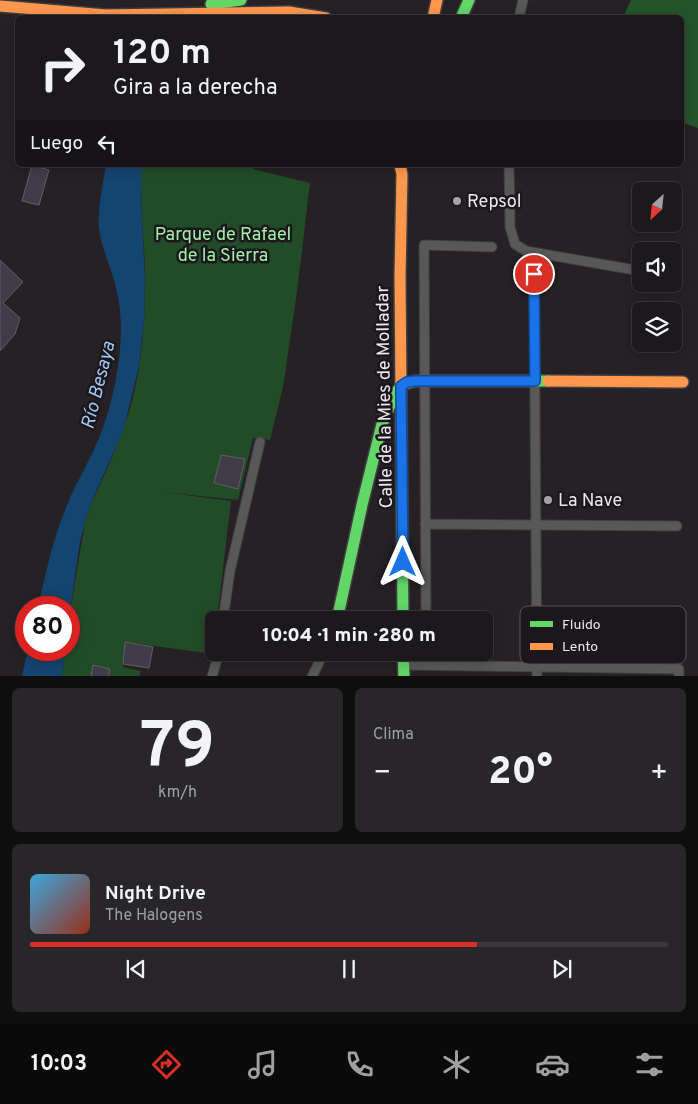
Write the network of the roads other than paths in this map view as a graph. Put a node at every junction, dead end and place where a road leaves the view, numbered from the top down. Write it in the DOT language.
graph roads {
  1 [pos="21,0"];
  2 [pos="241,0"];
  3 [pos="437,0"];
  4 [pos="469,0"];
  5 [pos="523,0"];
  6 [pos="0,6"];
  7 [pos="49,7"];
  8 [pos="211,8"];
  9 [pos="308,15"];
  10 [pos="434,15"];
  11 [pos="462,15"];
  12 [pos="520,15"];
  13 [pos="509,167"];
  14 [pos="403,168"];
  15 [pos="492,247"];
  16 [pos="632,269"];
  17 [pos="534,274"];
  18 [pos="424,381"];
  19 [pos="535,381"];
  20 [pos="683,382"];
  21 [pos="401,386"];
  22 [pos="260,442"];
  23 [pos="425,524"];
  24 [pos="536,525"];
  25 [pos="677,526"];
  26 [pos="537,606"];
  27 [pos="224,611"];
  28 [pos="339,611"];
  29 [pos="403,611"];
  30 [pos="426,611"];
  31 [pos="216,661"];
  32 [pos="320,661"];
  33 [pos="426,661"];
  34 [pos="426,665"];
  35 [pos="403,671"];
  36 [pos="537,672"];
  37 [pos="212,676"];
  38 [pos="312,676"];
  39 [pos="679,676"];
  1 -- 7 [label="main road"];
  2 -- 8 [label="main road"];
  3 -- 10 [label="main road"];
  4 -- 11 [label="main road"];
  5 -- 12 [label="street"];
  6 -- 7 [label="main road"];
  7 -- 8 [label="main road"];
  8 -- 9 [label="main road"];
  13 -- 16 [label="street"];
  14 -- 21 [label="main road, Calle de la Mies de Molladar"];
  15 -- 18 [label="street"];
  17 -- 19 [label="street"];
  18 -- 19 [label="main road"];
  18 -- 21 [label="main road"];
  18 -- 23 [label="street"];
  19 -- 20 [label="main road"];
  19 -- 24 [label="street"];
  21 -- 28 [label="main road"];
  21 -- 29 [label="main road, Calle de la Mies de Molladar"];
  22 -- 27 [label="street"];
  23 -- 24 [label="street"];
  23 -- 30 [label="street"];
  24 -- 25 [label="street"];
  24 -- 26 [label="street"];
  31 -- 37 [label="street"];
  32 -- 38 [label="street"];
  33 -- 34 [label="street"];
  34 -- 35 [label="street"];
  34 -- 36 [label="street"];
  36 -- 39 [label="street"];
}
